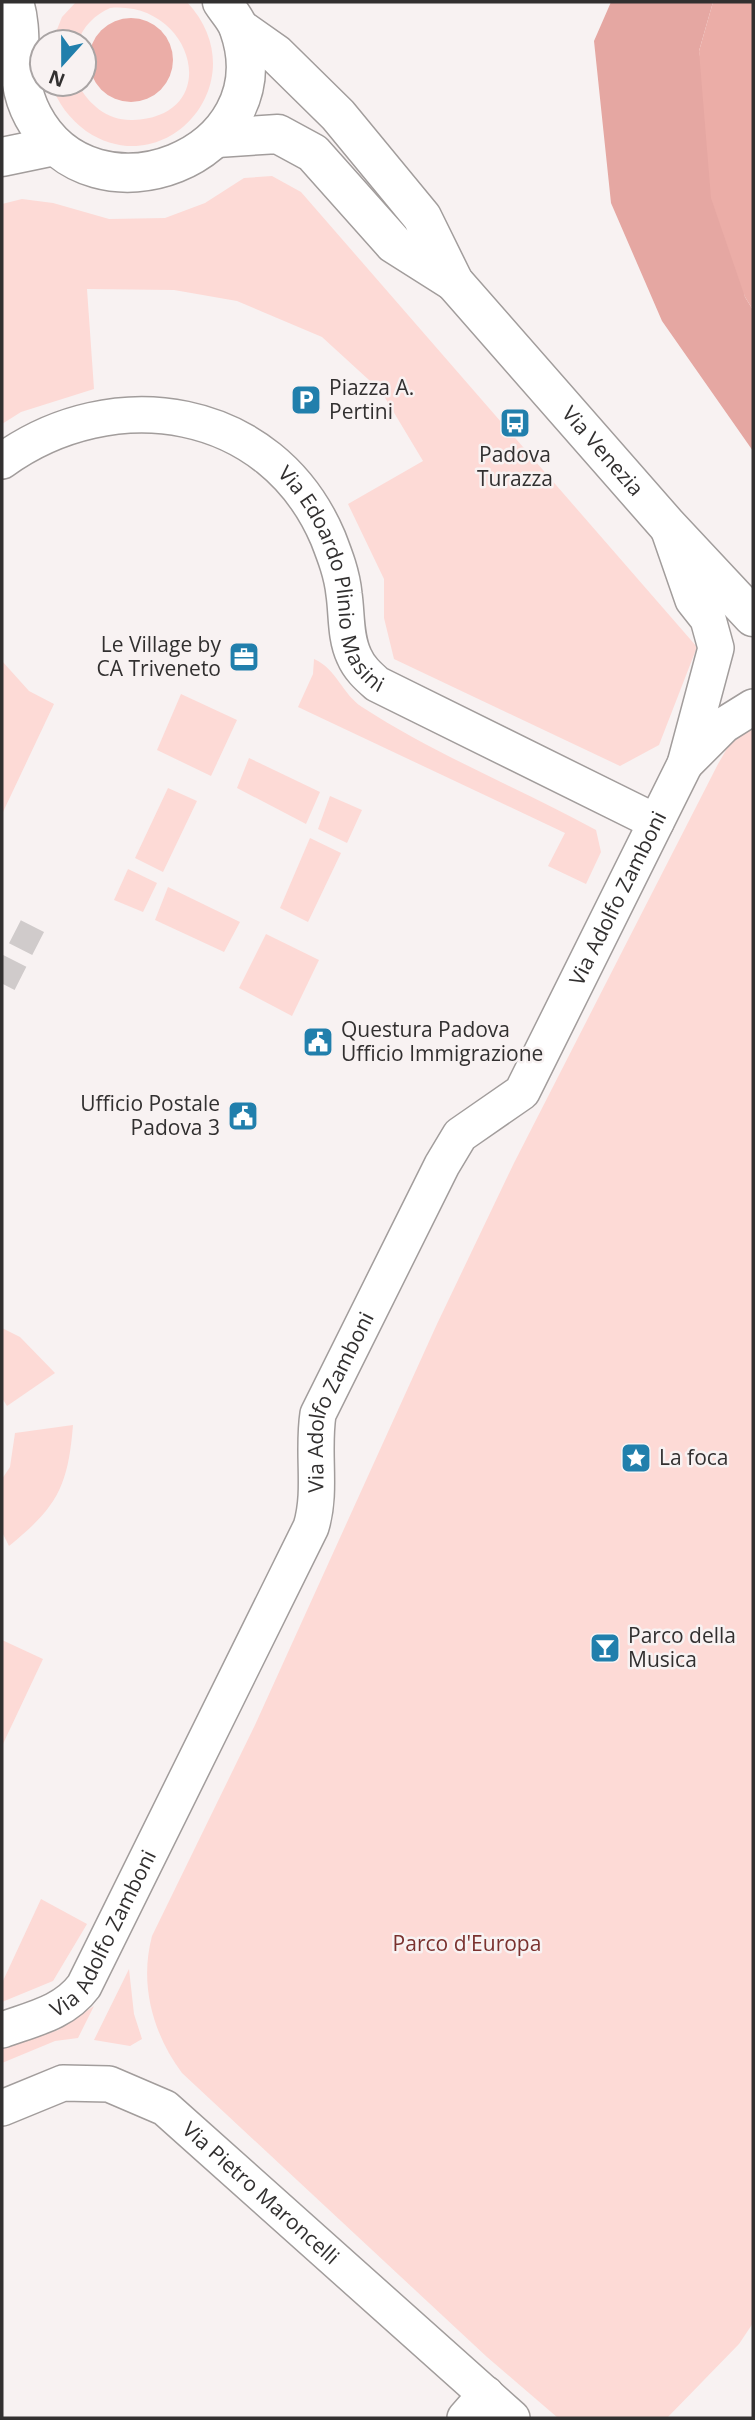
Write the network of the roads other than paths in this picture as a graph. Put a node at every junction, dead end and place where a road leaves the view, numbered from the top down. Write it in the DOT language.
graph roads {
  1 [pos="14,2"];
  2 [pos="231,15"];
  3 [pos="10,70"];
  4 [pos="217,138"];
  5 [pos="55,146"];
  6 [pos="2,157"];
  7 [pos="454,282"];
  8 [pos="2,461"];
  9 [pos="667,525"];
  10 [pos="753,617"];
  11 [pos="753,707"];
  12 [pos="685,764"];
  13 [pos="656,822"];
  14 [pos="2,2029"];
  15 [pos="2,2108"];
  16 [pos="475,2406"];
  17 [pos="512,2418"];
  1 -- 3 [label="street"];
  2 -- 4 [label="street"];
  2 -- 7 [label="street"];
  3 -- 5 [label="street"];
  4 -- 5 [label="street"];
  4 -- 7 [label="street"];
  5 -- 6 [label="street"];
  7 -- 9 [label="street, Via Venezia"];
  8 -- 13 [label="street, Via Edoardo Plinio Masini"];
  9 -- 10 [label="street, Via Venezia"];
  9 -- 12 [label="street, Via Adolfo Zamboni"];
  11 -- 12 [label="street, Via Adolfo Zamboni"];
  12 -- 13 [label="street, Via Adolfo Zamboni"];
  13 -- 14 [label="street, Via Adolfo Zamboni"];
  15 -- 16 [label="street, Via Pietro Maroncelli"];
  16 -- 17 [label="street, Via Pietro Maroncelli"];
}
